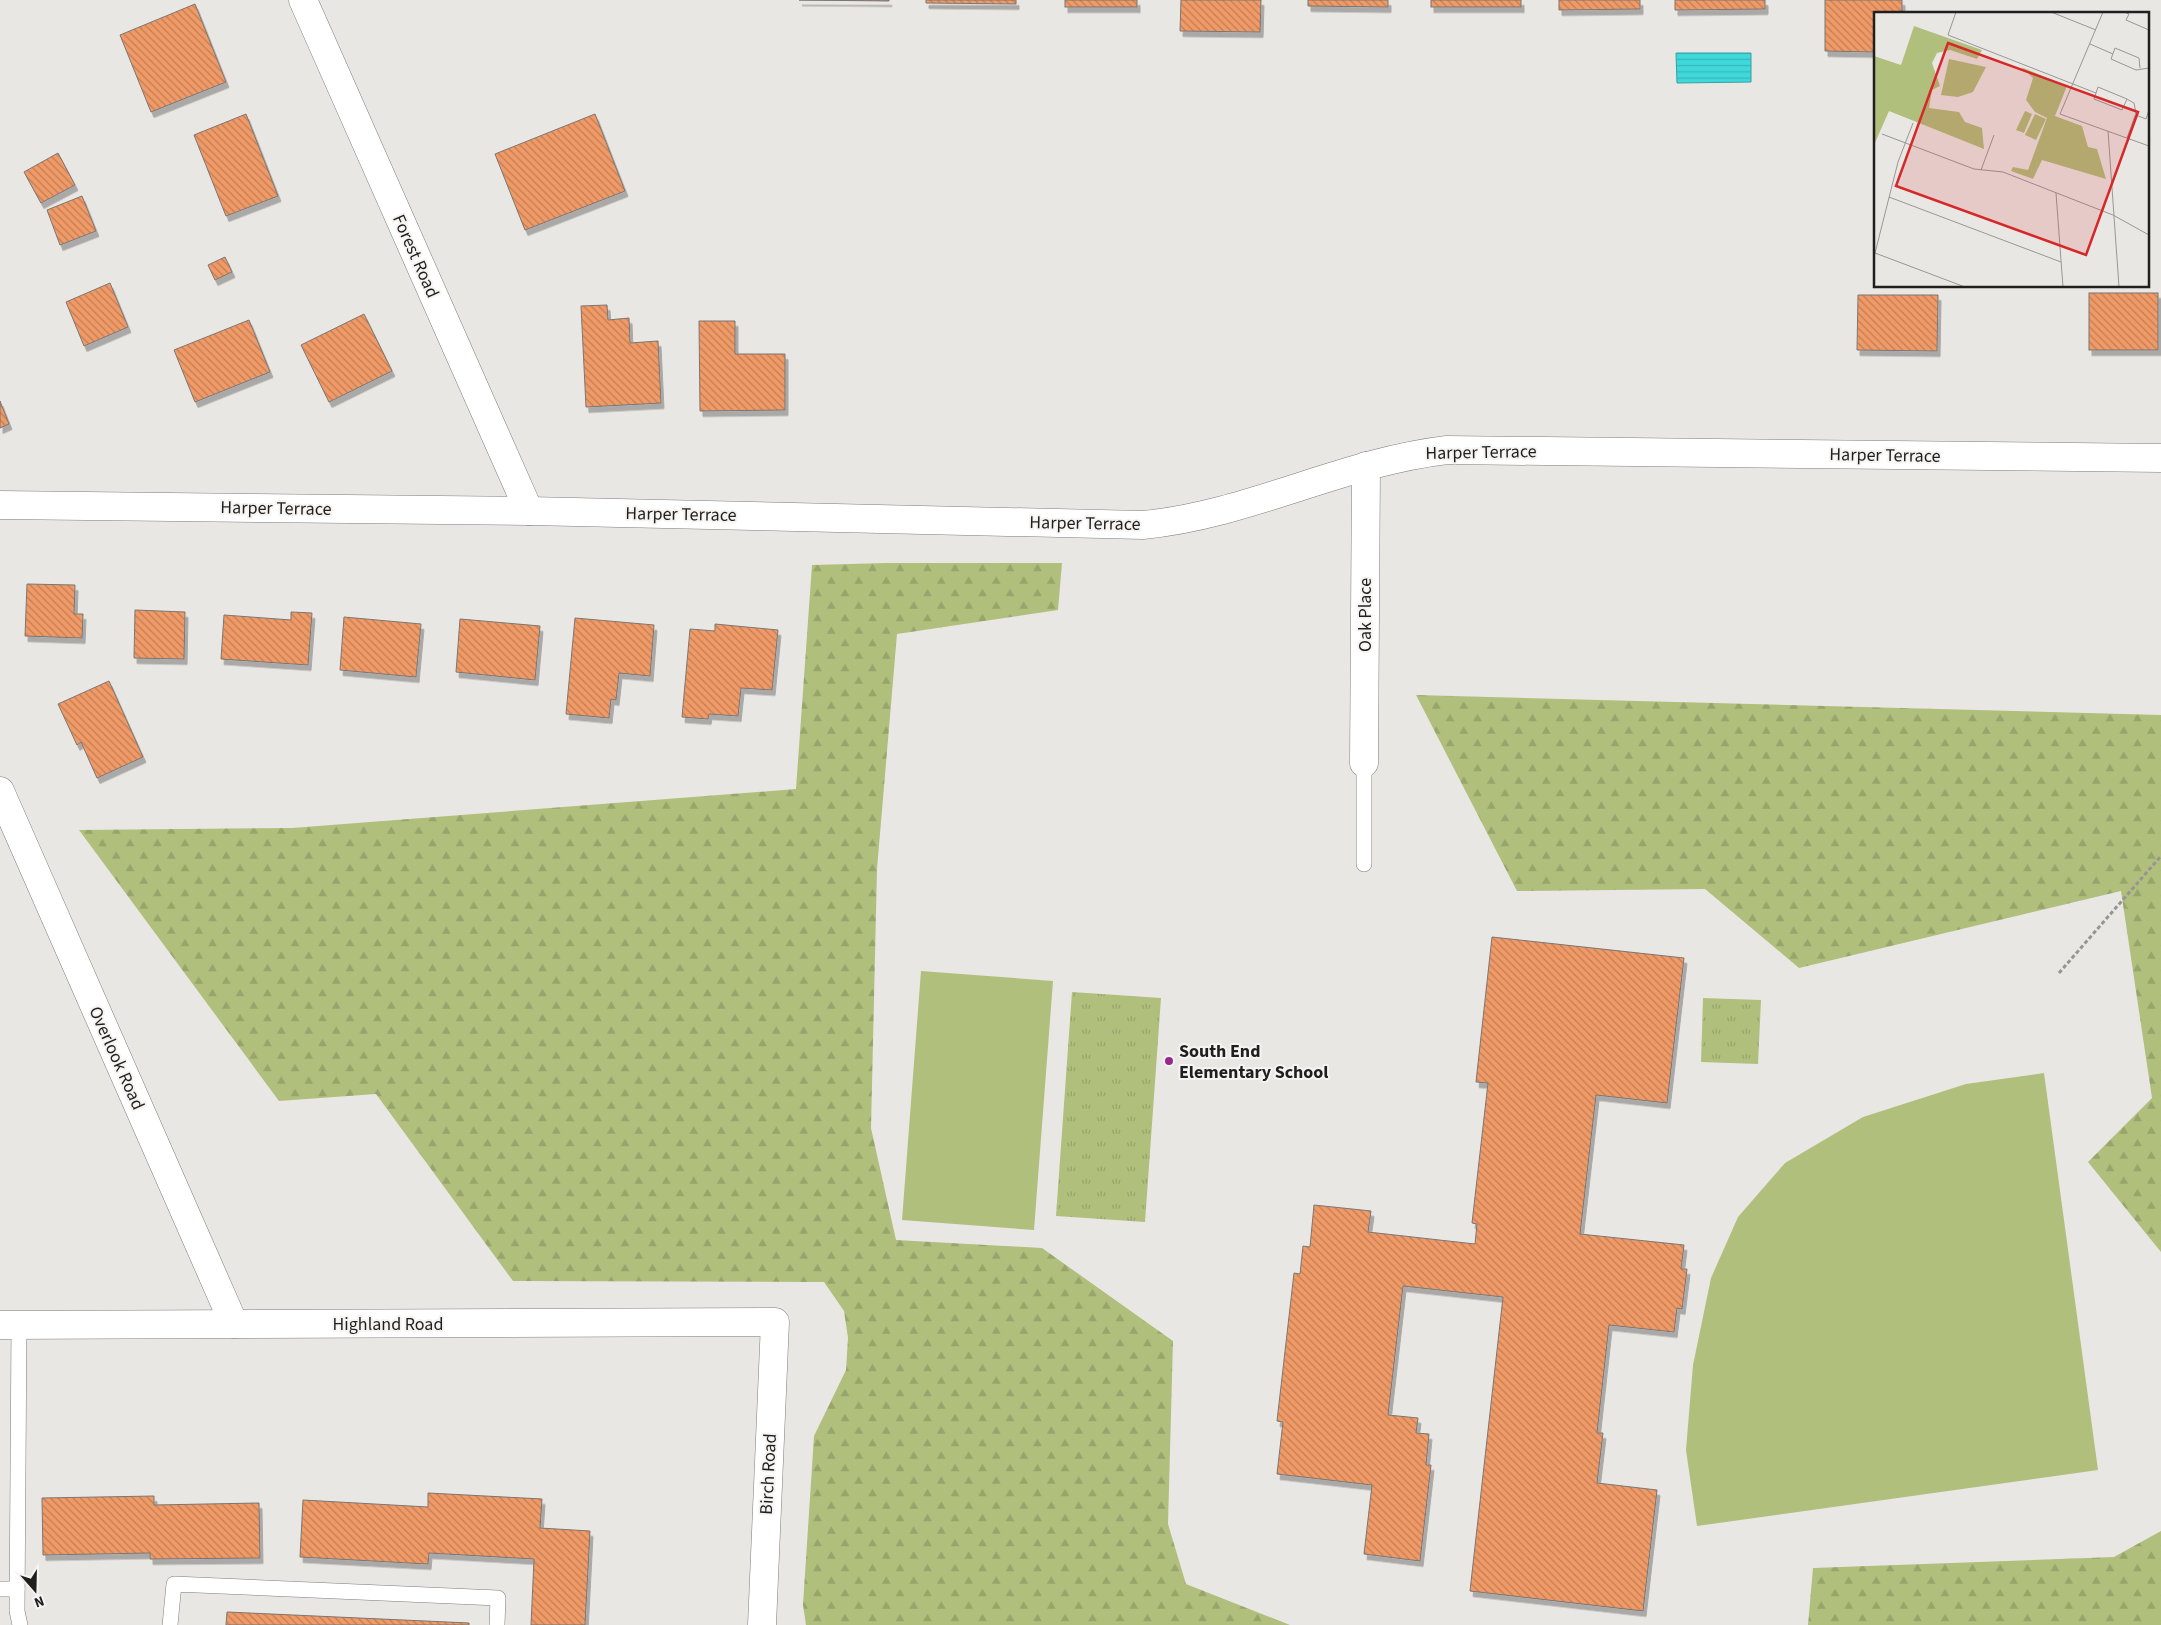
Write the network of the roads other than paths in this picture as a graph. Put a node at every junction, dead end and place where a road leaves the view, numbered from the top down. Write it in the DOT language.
graph roads {
  1 [pos="303,0"];
  2 [pos="2161,458"];
  3 [pos="1366,466"];
  4 [pos="0,505"];
  5 [pos="529,511"];
  6 [pos="1364,763"];
  7 [pos="0,791"];
  8 [pos="1364,864"];
  9 [pos="775,1322"];
  10 [pos="234,1324"];
  11 [pos="9,1325"];
  12 [pos="0,1589"];
  13 [pos="17,1589"];
  14 [pos="20,1625"];
  15 [pos="170,1625"];
  16 [pos="497,1625"];
  17 [pos="762,1625"];
  1 -- 5 [label="street, Forest Road"];
  2 -- 3 [label="street, Harper Terrace"];
  3 -- 5 [label="street, Harper Terrace"];
  3 -- 6 [label="street, Oak Place"];
  4 -- 5 [label="street, Harper Terrace"];
  6 -- 8 [label="lane"];
  7 -- 10 [label="street, Overlook Road"];
  9 -- 10 [label="street, Highland Road"];
  9 -- 17 [label="street, Birch Road"];
  10 -- 11 [label="street, Highland Road"];
  11 -- 13 [label="lane"];
  12 -- 13 [label="lane"];
  13 -- 14 [label="lane"];
  15 -- 16 [label="lane"];
}
